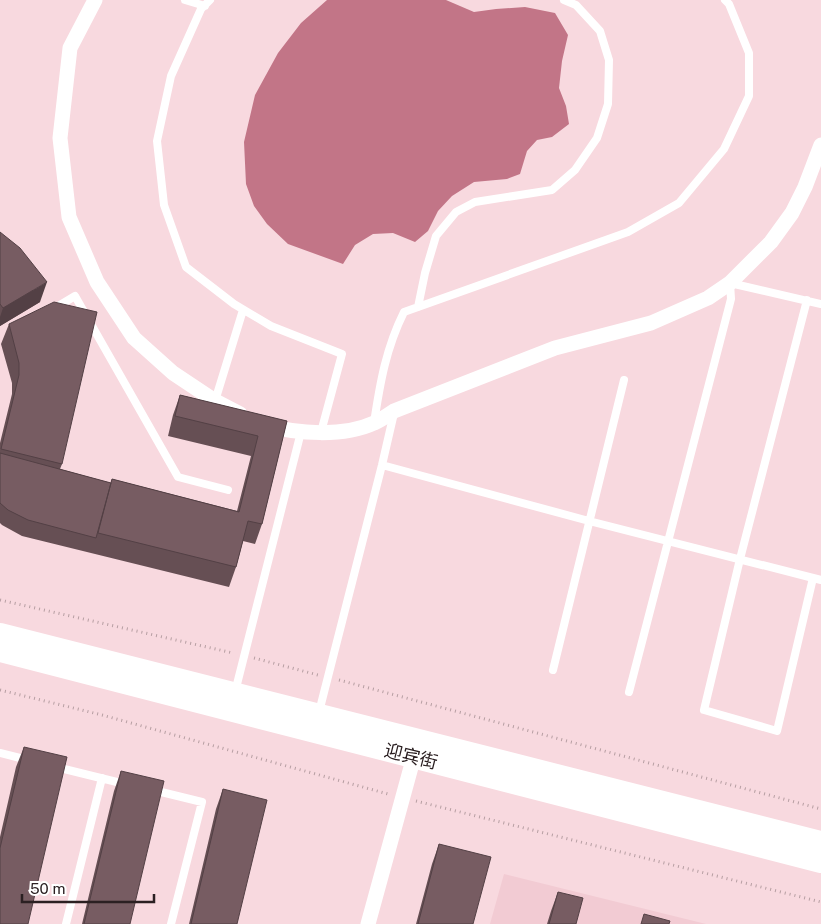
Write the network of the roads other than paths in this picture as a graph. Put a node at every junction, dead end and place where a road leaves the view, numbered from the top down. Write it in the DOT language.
graph roads {
  1 [pos="95,0"];
  2 [pos="185,0"];
  3 [pos="564,0"];
  4 [pos="725,0"];
  5 [pos="208,3"];
  6 [pos="821,148"];
  7 [pos="730,283"];
  8 [pos="807,300"];
  9 [pos="821,304"];
  10 [pos="418,307"];
  11 [pos="243,310"];
  12 [pos="50,311"];
  13 [pos="624,380"];
  14 [pos="215,401"];
  15 [pos="394,411"];
  16 [pos="374,423"];
  17 [pos="300,432"];
  18 [pos="321,432"];
  19 [pos="382,465"];
  20 [pos="228,490"];
  21 [pos="589,520"];
  22 [pos="667,540"];
  23 [pos="740,559"];
  24 [pos="817,579"];
  25 [pos="0,634"];
  26 [pos="0,651"];
  27 [pos="553,670"];
  28 [pos="629,692"];
  29 [pos="234,694"];
  30 [pos="318,715"];
  31 [pos="416,749"];
  32 [pos="0,753"];
  33 [pos="37,762"];
  34 [pos="46,765"];
  35 [pos="102,778"];
  36 [pos="129,785"];
  37 [pos="148,789"];
  38 [pos="821,842"];
  39 [pos="821,862"];
  40 [pos="66,924"];
  41 [pos="171,924"];
  42 [pos="368,924"];
  1 -- 14 [label="street"];
  2 -- 5 [label="lane"];
  3 -- 10 [label="lane"];
  4 -- 10 [label="lane"];
  5 -- 11 [label="lane"];
  6 -- 7 [label="street"];
  7 -- 8 [label="lane"];
  7 -- 15 [label="street"];
  7 -- 22 [label="lane"];
  8 -- 9 [label="lane"];
  8 -- 23 [label="lane"];
  10 -- 16 [label="lane"];
  11 -- 14 [label="lane"];
  11 -- 18 [label="lane"];
  12 -- 20 [label="lane"];
  13 -- 21 [label="lane"];
  14 -- 17 [label="street"];
  15 -- 16 [label="street"];
  15 -- 19 [label="lane"];
  16 -- 18 [label="street"];
  17 -- 18 [label="street"];
  17 -- 29 [label="lane"];
  19 -- 21 [label="lane"];
  19 -- 30 [label="lane"];
  21 -- 22 [label="lane"];
  21 -- 27 [label="lane"];
  22 -- 23 [label="lane"];
  22 -- 28 [label="lane"];
  23 -- 24 [label="lane"];
  23 -- 24 [label="lane"];
  25 -- 29 [label="main road, 迎宾街"];
  26 -- 31 [label="main road, 迎宾街"];
  29 -- 30 [label="main road, 迎宾街"];
  30 -- 31 [label="main road, 迎宾街"];
  31 -- 38 [label="main road, 迎宾街"];
  31 -- 39 [label="main road, 迎宾街"];
  31 -- 42 [label="street"];
  32 -- 33 [label="lane"];
  34 -- 35 [label="lane"];
  35 -- 36 [label="lane"];
  35 -- 40 [label="lane"];
  37 -- 41 [label="lane"];
}
